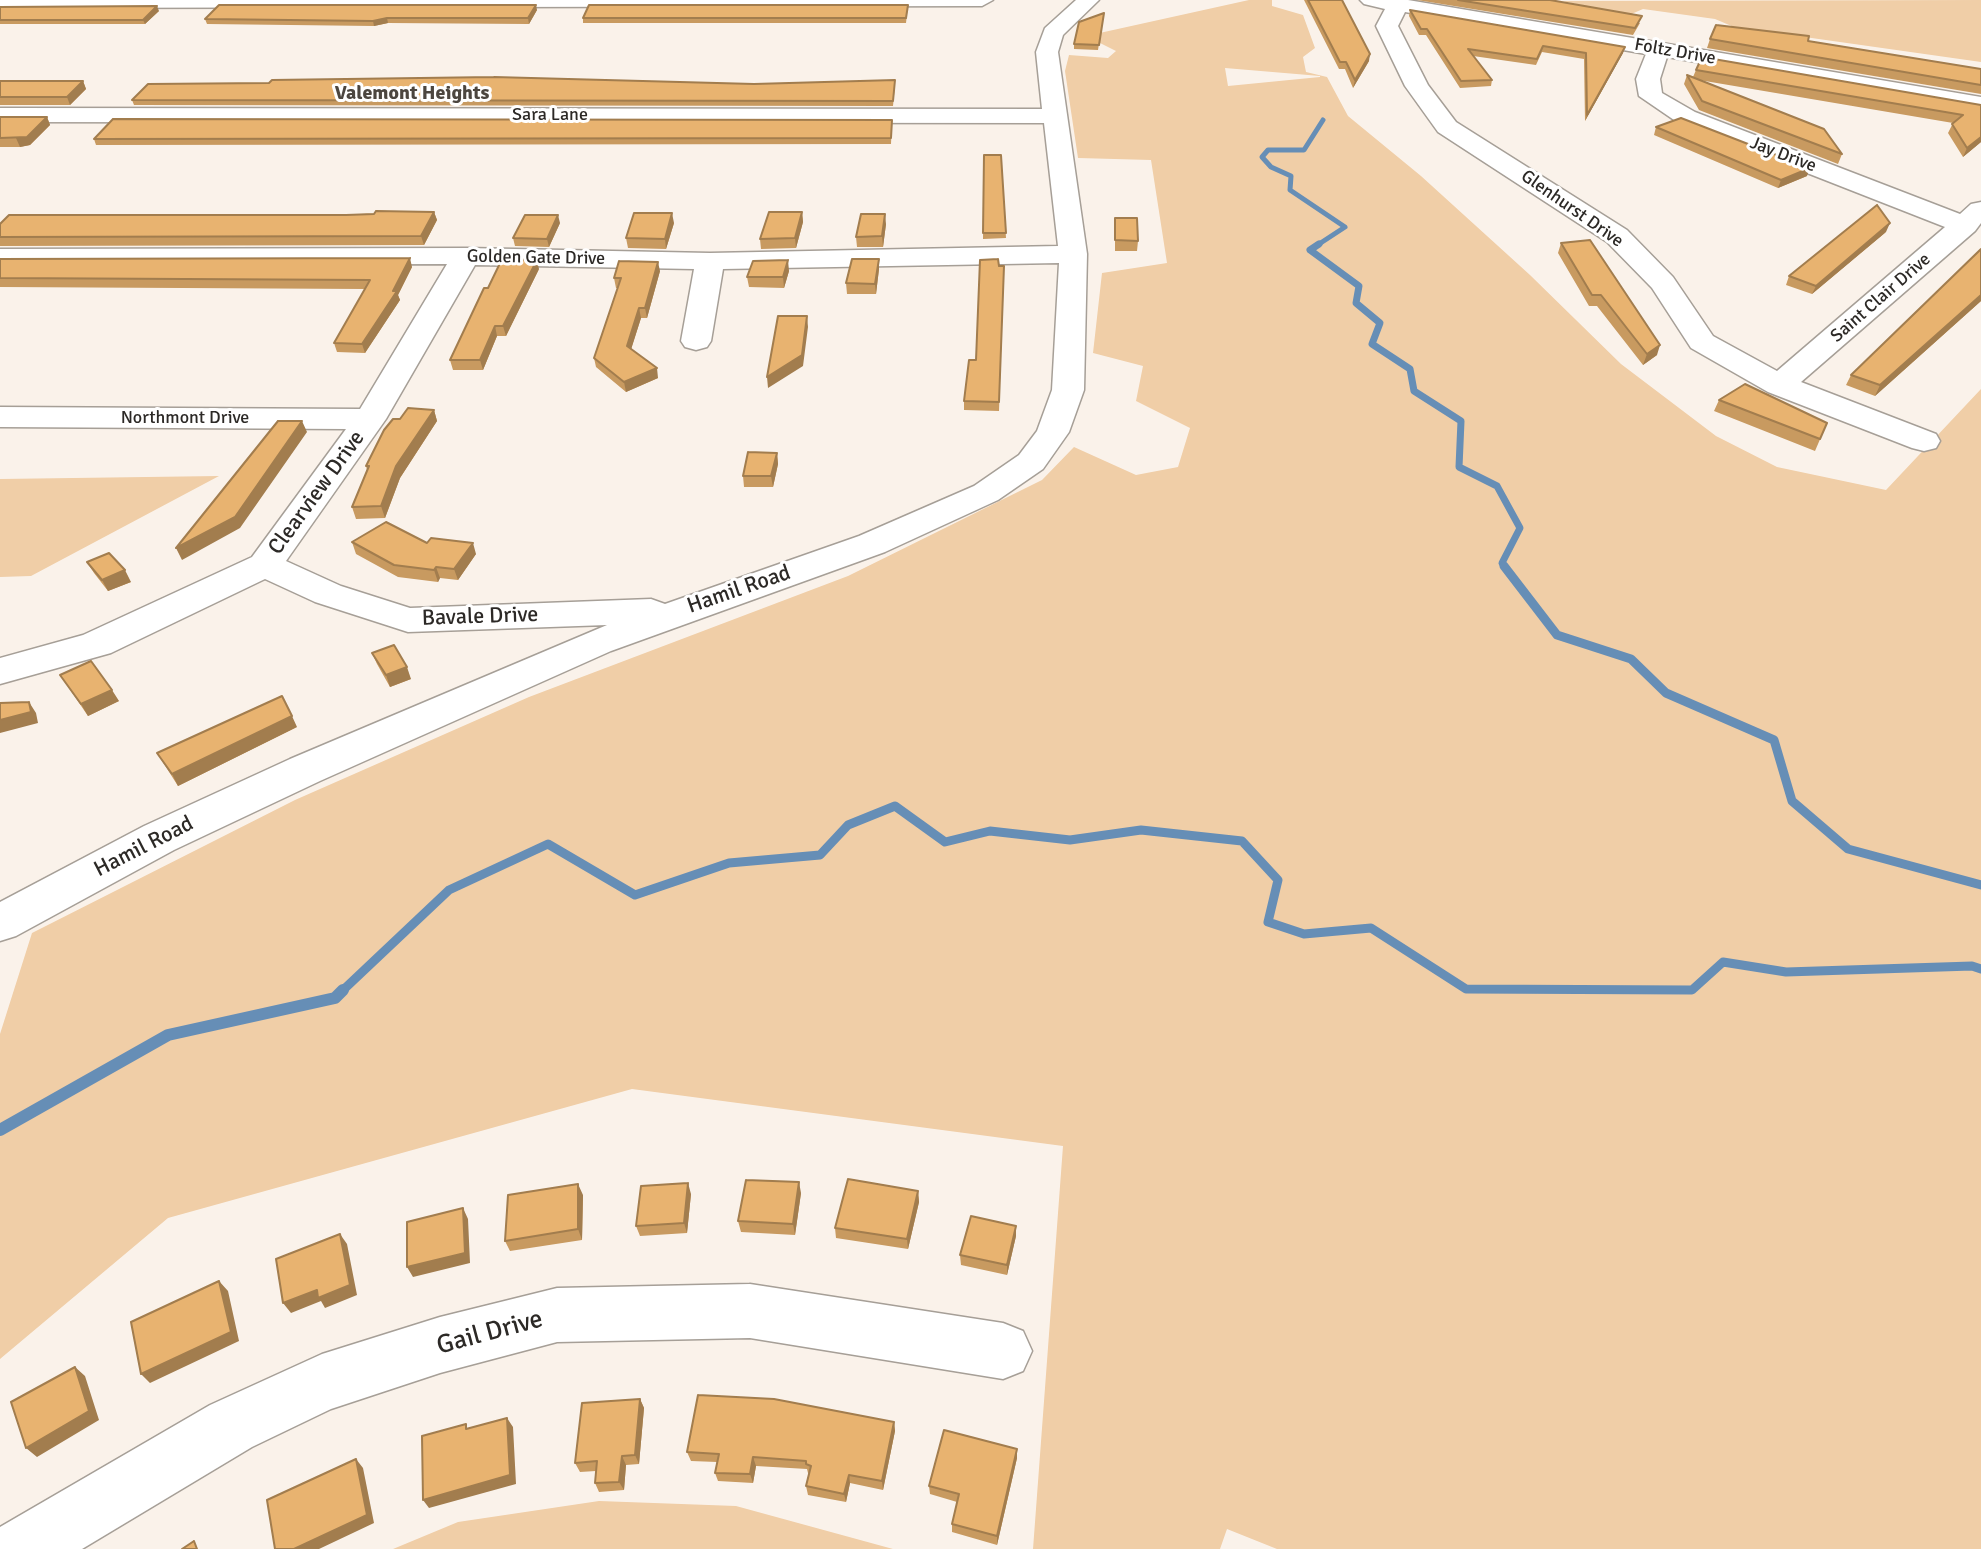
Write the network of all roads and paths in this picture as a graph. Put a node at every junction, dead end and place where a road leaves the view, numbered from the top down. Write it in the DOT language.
graph roads {
  1 [pos="982,0"];
  2 [pos="1088,0"];
  3 [pos="1370,0"];
  4 [pos="208,1"];
  5 [pos="0,2"];
  6 [pos="1397,7"];
  7 [pos="1659,49"];
  8 [pos="1981,104"];
  9 [pos="0,115"];
  10 [pos="1053,116"];
  11 [pos="1973,217"];
  12 [pos="1073,254"];
  13 [pos="466,256"];
  14 [pos="0,257"];
  15 [pos="710,261"];
  16 [pos="696,341"];
  17 [pos="1779,385"];
  18 [pos="0,417"];
  19 [pos="370,419"];
  20 [pos="1924,441"];
  21 [pos="265,565"];
  22 [pos="561,613"];
  23 [pos="672,614"];
  24 [pos="597,642"];
  25 [pos="0,671"];
  26 [pos="0,923"];
  27 [pos="1003,1351"];
  28 [pos="22,1549"];
  1 -- 4 [label="street"];
  2 -- 10 [label="street, Hamil Road"];
  3 -- 6 [label="street, Foltz Drive"];
  4 -- 5 [label="street"];
  6 -- 7 [label="street, Foltz Drive"];
  6 -- 17 [label="street, Glenhurst Drive"];
  7 -- 8 [label="street, Foltz Drive"];
  7 -- 11 [label="street, Jay Drive"];
  9 -- 10 [label="street, Sara Lane"];
  10 -- 12 [label="street, Hamil Road"];
  11 -- 17 [label="street, Saint Clair Drive"];
  12 -- 15 [label="street, Golden Gate Drive"];
  12 -- 23 [label="street, Hamil Road"];
  13 -- 14 [label="street, Golden Gate Drive"];
  13 -- 15 [label="street, Golden Gate Drive"];
  13 -- 19 [label="street, Clearview Drive"];
  15 -- 16 [label="street"];
  17 -- 20 [label="street, Glenhurst Drive"];
  18 -- 19 [label="street, Northmont Drive"];
  19 -- 21 [label="street, Clearview Drive"];
  21 -- 22 [label="street, Bavale Drive"];
  21 -- 25 [label="street, Clearview Drive"];
  22 -- 23 [label="street, Bavale Drive"];
  22 -- 24 [label="street, Bavale Drive"];
  23 -- 24 [label="street, Hamil Road"];
  24 -- 26 [label="street, Hamil Road"];
  27 -- 28 [label="street, Gail Drive"];
}
